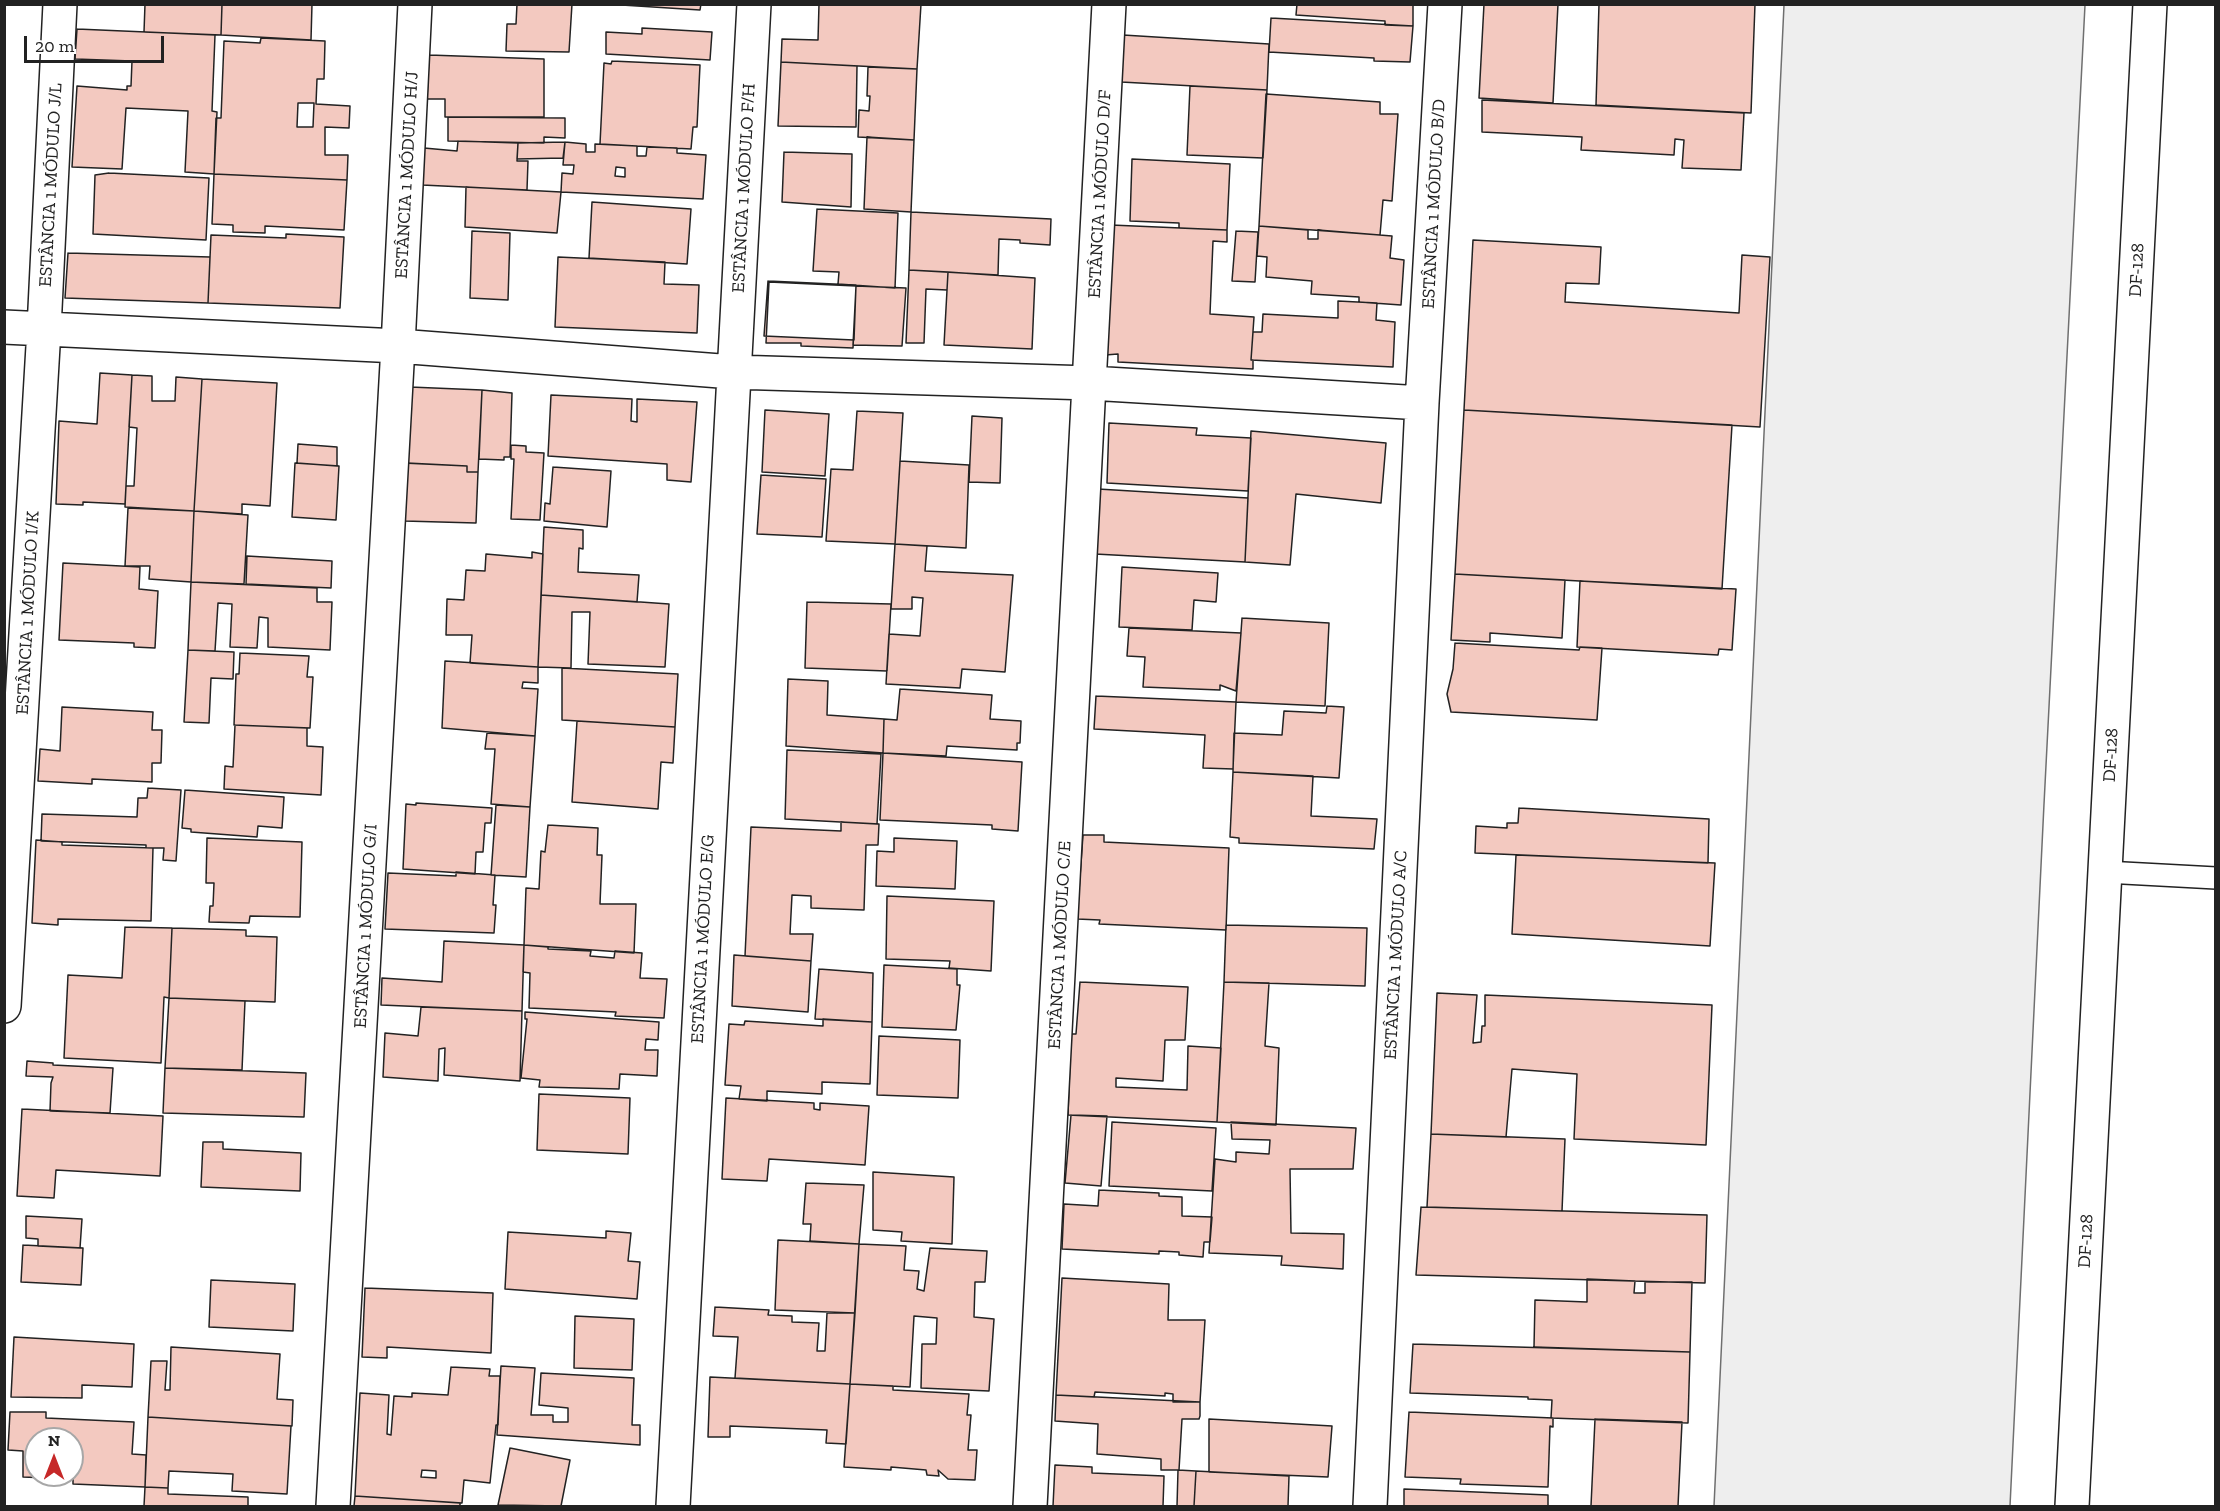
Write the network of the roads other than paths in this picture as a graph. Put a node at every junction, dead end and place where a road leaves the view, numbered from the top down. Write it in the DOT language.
graph roads {
  1 [pos="60,4"];
  2 [pos="415,4"];
  3 [pos="754,4"];
  4 [pos="1109,4"];
  5 [pos="1445,4"];
  6 [pos="2151,4"];
  7 [pos="4,327"];
  8 [pos="44,329"];
  9 [pos="398,346"];
  10 [pos="733,372"];
  11 [pos="1090,383"];
  12 [pos="1422,403"];
  13 [pos="2105,872"];
  14 [pos="2216,878"];
  15 [pos="4,1006"];
  16 [pos="333,1506"];
  17 [pos="673,1506"];
  18 [pos="1030,1506"];
  19 [pos="1370,1506"];
  20 [pos="2072,1506"];
  1 -- 8 [label="street, ESTÂNCIA 1 MÓDULO J/L"];
  2 -- 9 [label="street, ESTÂNCIA 1 MÓDULO H/J"];
  3 -- 10 [label="street, ESTÂNCIA 1 MÓDULO F/H"];
  4 -- 11 [label="street, ESTÂNCIA 1 MÓDULO D/F"];
  5 -- 12 [label="street, ESTÂNCIA 1 MÓDULO B/D"];
  6 -- 13 [label="street, DF-128 / DF-128"];
  7 -- 8 [label="street"];
  8 -- 9 [label="street"];
  8 -- 15 [label="street, ESTÂNCIA 1 MÓDULO I/K"];
  9 -- 10 [label="street"];
  9 -- 16 [label="street, ESTÂNCIA 1 MÓDULO G/I"];
  10 -- 11 [label="street"];
  10 -- 17 [label="street, ESTÂNCIA 1 MÓDULO E/G"];
  11 -- 12 [label="street"];
  11 -- 18 [label="street, ESTÂNCIA 1 MÓDULO C/E"];
  12 -- 19 [label="street, ESTÂNCIA 1 MÓDULO A/C"];
  13 -- 14 [label="lane"];
  13 -- 20 [label="street, DF-128 / DF-128"];
}
